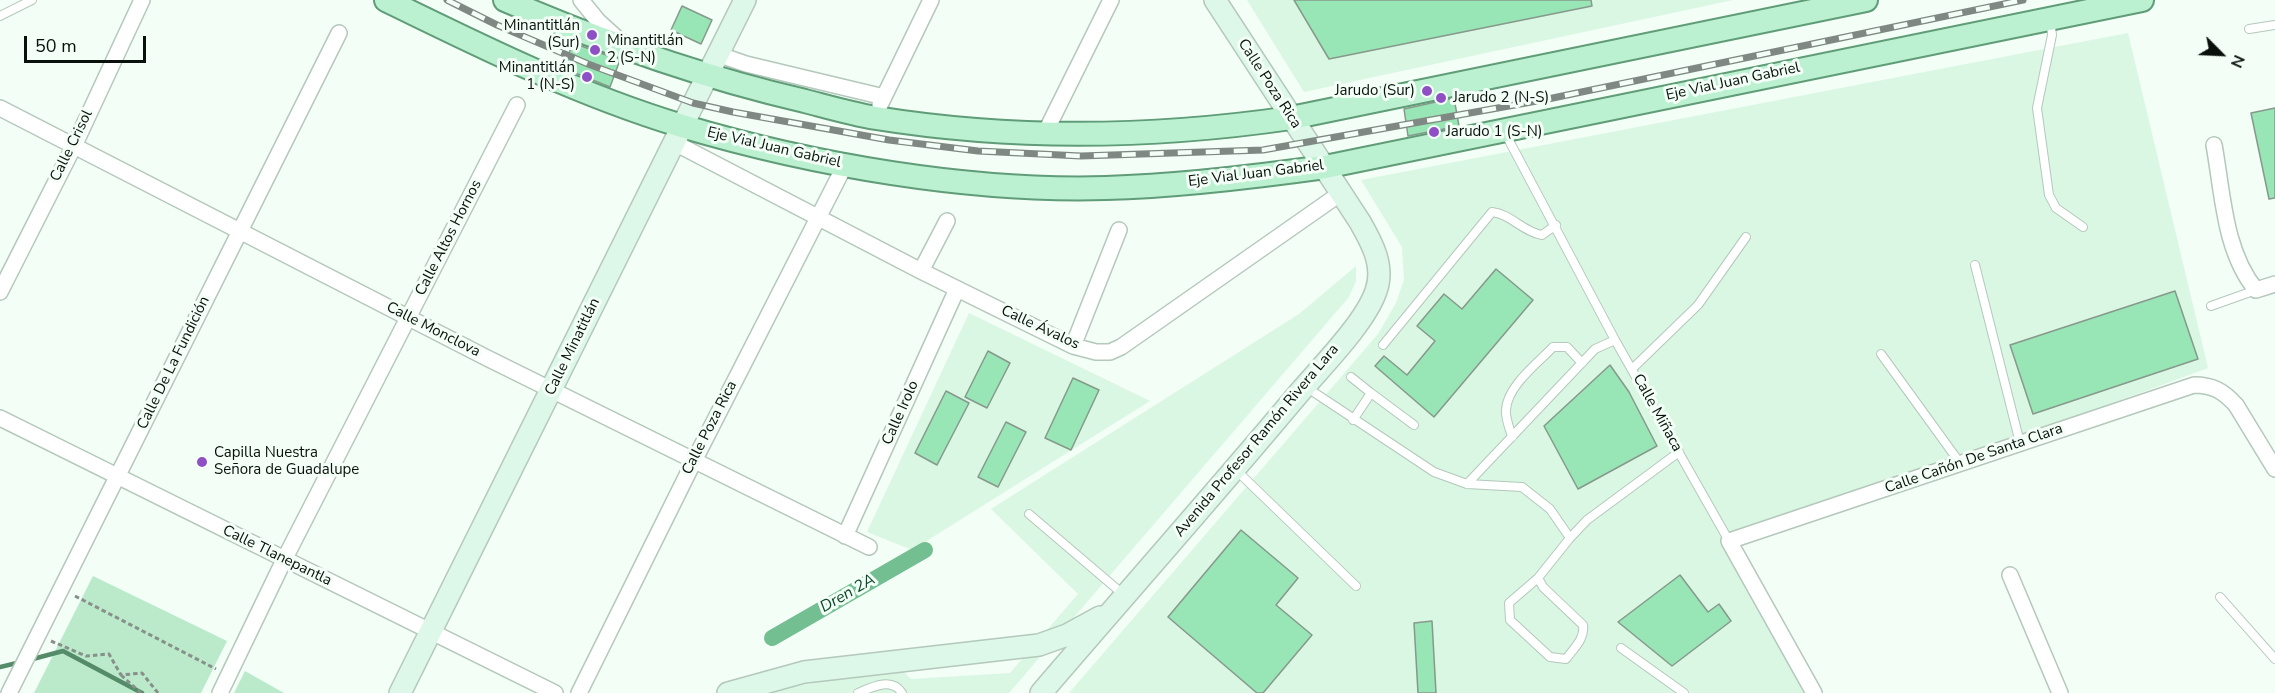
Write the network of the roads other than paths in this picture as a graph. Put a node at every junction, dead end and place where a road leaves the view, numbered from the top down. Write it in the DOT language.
graph roads {
  1 [pos="32,0"];
  2 [pos="142,0"];
  3 [pos="386,0"];
  4 [pos="505,0"];
  5 [pos="581,0"];
  6 [pos="745,0"];
  7 [pos="931,0"];
  8 [pos="1111,0"];
  9 [pos="1215,0"];
  10 [pos="1866,0"];
  11 [pos="2142,0"];
  12 [pos="0,16"];
  13 [pos="2050,18"];
  14 [pos="2275,25"];
  15 [pos="2249,29"];
  16 [pos="339,33"];
  17 [pos="637,53"];
  18 [pos="717,54"];
  19 [pos="706,77"];
  20 [pos="884,96"];
  21 [pos="517,105"];
  22 [pos="0,108"];
  23 [pos="874,118"];
  24 [pos="1291,118"];
  25 [pos="1504,132"];
  26 [pos="1046,133"];
  27 [pos="677,134"];
  28 [pos="2214,145"];
  29 [pos="74,146"];
  30 [pos="845,165"];
  31 [pos="1325,167"];
  32 [pos="1341,193"];
  33 [pos="818,218"];
  34 [pos="947,221"];
  35 [pos="1556,225"];
  36 [pos="2084,226"];
  37 [pos="239,230"];
  38 [pos="1119,230"];
  39 [pos="1746,237"];
  40 [pos="1975,265"];
  41 [pos="921,271"];
  42 [pos="2275,284"];
  43 [pos="957,289"];
  44 [pos="2256,290"];
  45 [pos="0,292"];
  46 [pos="2211,306"];
  47 [pos="408,317"];
  48 [pos="1615,340"];
  49 [pos="1383,345"];
  50 [pos="1073,346"];
  51 [pos="1881,354"];
  52 [pos="1582,363"];
  53 [pos="1632,369"];
  54 [pos="1351,377"];
  55 [pos="1305,386"];
  56 [pos="552,390"];
  57 [pos="1371,393"];
  58 [pos="0,418"];
  59 [pos="1353,420"];
  60 [pos="1414,425"];
  61 [pos="1512,437"];
  62 [pos="2020,443"];
  63 [pos="1679,452"];
  64 [pos="695,459"];
  65 [pos="1960,463"];
  66 [pos="1234,469"];
  67 [pos="2275,469"];
  68 [pos="118,476"];
  69 [pos="1467,484"];
  70 [pos="1029,514"];
  71 [pos="845,536"];
  72 [pos="1570,538"];
  73 [pos="1729,541"];
  74 [pos="868,547"];
  75 [pos="284,560"];
  76 [pos="2010,575"];
  77 [pos="1538,578"];
  78 [pos="1356,586"];
  79 [pos="2220,597"];
  80 [pos="1118,603"];
  81 [pos="431,632"];
  82 [pos="1621,648"];
  83 [pos="2275,659"];
  84 [pos="9,693"];
  85 [pos="220,693"];
  86 [pos="400,693"];
  87 [pos="555,693"];
  88 [pos="579,693"];
  89 [pos="728,693"];
  90 [pos="858,693"];
  91 [pos="902,693"];
  92 [pos="1041,693"];
  93 [pos="1684,693"];
  94 [pos="1815,693"];
  95 [pos="2060,693"];
  1 -- 12 [label="lane"];
  2 -- 29 [label="street, Calle Crisol"];
  3 -- 27 [label="main road, Eje Vial Juan Gabriel"];
  4 -- 17 [label="main road"];
  5 -- 17 [label="street"];
  6 -- 18 [label="main road, Calle Minatitlán"];
  7 -- 20 [label="street"];
  8 -- 26 [label="street"];
  9 -- 24 [label="main road, Calle Poza Rica"];
  10 -- 24 [label="main road"];
  11 -- 13 [label="main road, Eje Vial Juan Gabriel"];
  13 -- 25 [label="main road, Eje Vial Juan Gabriel"];
  13 -- 36 [label="lane"];
  14 -- 15 [label="lane"];
  16 -- 37 [label="street, Calle De La Fundición"];
  17 -- 19 [label="main road"];
  18 -- 19 [label="main road, Calle Minatitlán"];
  18 -- 20 [label="street"];
  19 -- 23 [label="main road"];
  19 -- 27 [label="main road, Calle Minatitlán"];
  20 -- 23 [label="street"];
  21 -- 47 [label="street, Calle Altos Hornos"];
  22 -- 29 [label="street, Calle Monclova"];
  23 -- 26 [label="main road"];
  24 -- 26 [label="main road"];
  24 -- 31 [label="main road, Calle Poza Rica"];
  25 -- 31 [label="main road, Eje Vial Juan Gabriel"];
  25 -- 35 [label="lane, Calle Miñaca"];
  27 -- 30 [label="main road, Eje Vial Juan Gabriel"];
  27 -- 33 [label="street, Calle Ávalos"];
  27 -- 56 [label="main road, Calle Minatitlán"];
  28 -- 44 [label="street"];
  29 -- 37 [label="street, Calle Monclova"];
  29 -- 45 [label="street, Calle Crisol"];
  30 -- 31 [label="main road, Eje Vial Juan Gabriel"];
  30 -- 33 [label="street, Calle Poza Rica"];
  31 -- 32 [label="main road, Avenida Profesor Ramón Rivera Lara"];
  32 -- 50 [label="street, Calle Ávalos"];
  32 -- 55 [label="main road, Avenida Profesor Ramón Rivera Lara"];
  33 -- 41 [label="street, Calle Ávalos"];
  33 -- 64 [label="street, Calle Poza Rica"];
  34 -- 41 [label="street"];
  35 -- 48 [label="lane, Calle Miñaca"];
  35 -- 49 [label="lane"];
  37 -- 47 [label="street, Calle Monclova"];
  37 -- 68 [label="street, Calle De La Fundición"];
  38 -- 50 [label="street"];
  39 -- 53 [label="lane"];
  40 -- 62 [label="lane"];
  41 -- 43 [label="street, Calle Ávalos"];
  42 -- 44 [label="street"];
  43 -- 50 [label="street, Calle Ávalos"];
  43 -- 71 [label="street, Calle Irolo"];
  44 -- 46 [label="lane"];
  47 -- 56 [label="street, Calle Monclova"];
  47 -- 75 [label="street, Calle Altos Hornos"];
  48 -- 52 [label="lane"];
  48 -- 53 [label="lane, Calle Miñaca"];
  51 -- 65 [label="lane"];
  52 -- 61 [label="lane"];
  52 -- 61 [label="lane"];
  53 -- 63 [label="lane, Calle Miñaca"];
  54 -- 57 [label="lane"];
  55 -- 59 [label="lane"];
  55 -- 66 [label="main road, Avenida Profesor Ramón Rivera Lara"];
  56 -- 64 [label="street, Calle Monclova"];
  56 -- 81 [label="main road, Calle Minatitlán"];
  57 -- 59 [label="lane"];
  57 -- 60 [label="lane"];
  58 -- 68 [label="street, Calle Tlanepantla"];
  59 -- 69 [label="lane"];
  61 -- 69 [label="lane"];
  62 -- 65 [label="street, Calle Cañón De Santa Clara"];
  62 -- 67 [label="street, Calle Cañón De Santa Clara"];
  63 -- 72 [label="lane"];
  63 -- 73 [label="lane, Calle Miñaca"];
  64 -- 71 [label="street, Calle Monclova"];
  64 -- 88 [label="street, Calle Poza Rica"];
  65 -- 73 [label="street, Calle Cañón De Santa Clara"];
  66 -- 78 [label="lane"];
  66 -- 80 [label="main road, Avenida Profesor Ramón Rivera Lara"];
  68 -- 75 [label="street, Calle Tlanepantla"];
  68 -- 84 [label="street, Calle De La Fundición"];
  69 -- 72 [label="lane"];
  70 -- 80 [label="lane"];
  71 -- 74 [label="street, Calle Monclova"];
  72 -- 77 [label="lane"];
  73 -- 94 [label="street, Calle Miñaca"];
  75 -- 81 [label="street, Calle Tlanepantla"];
  75 -- 85 [label="street, Calle Altos Hornos"];
  76 -- 95 [label="street"];
  77 -- 77 [label="lane"];
  79 -- 83 [label="lane"];
  80 -- 89 [label="main road"];
  80 -- 92 [label="main road, Avenida Profesor Ramón Rivera Lara"];
  81 -- 86 [label="main road, Calle Minatitlán"];
  81 -- 87 [label="street, Calle Tlanepantla"];
  82 -- 93 [label="lane"];
  90 -- 91 [label="lane"];
}
